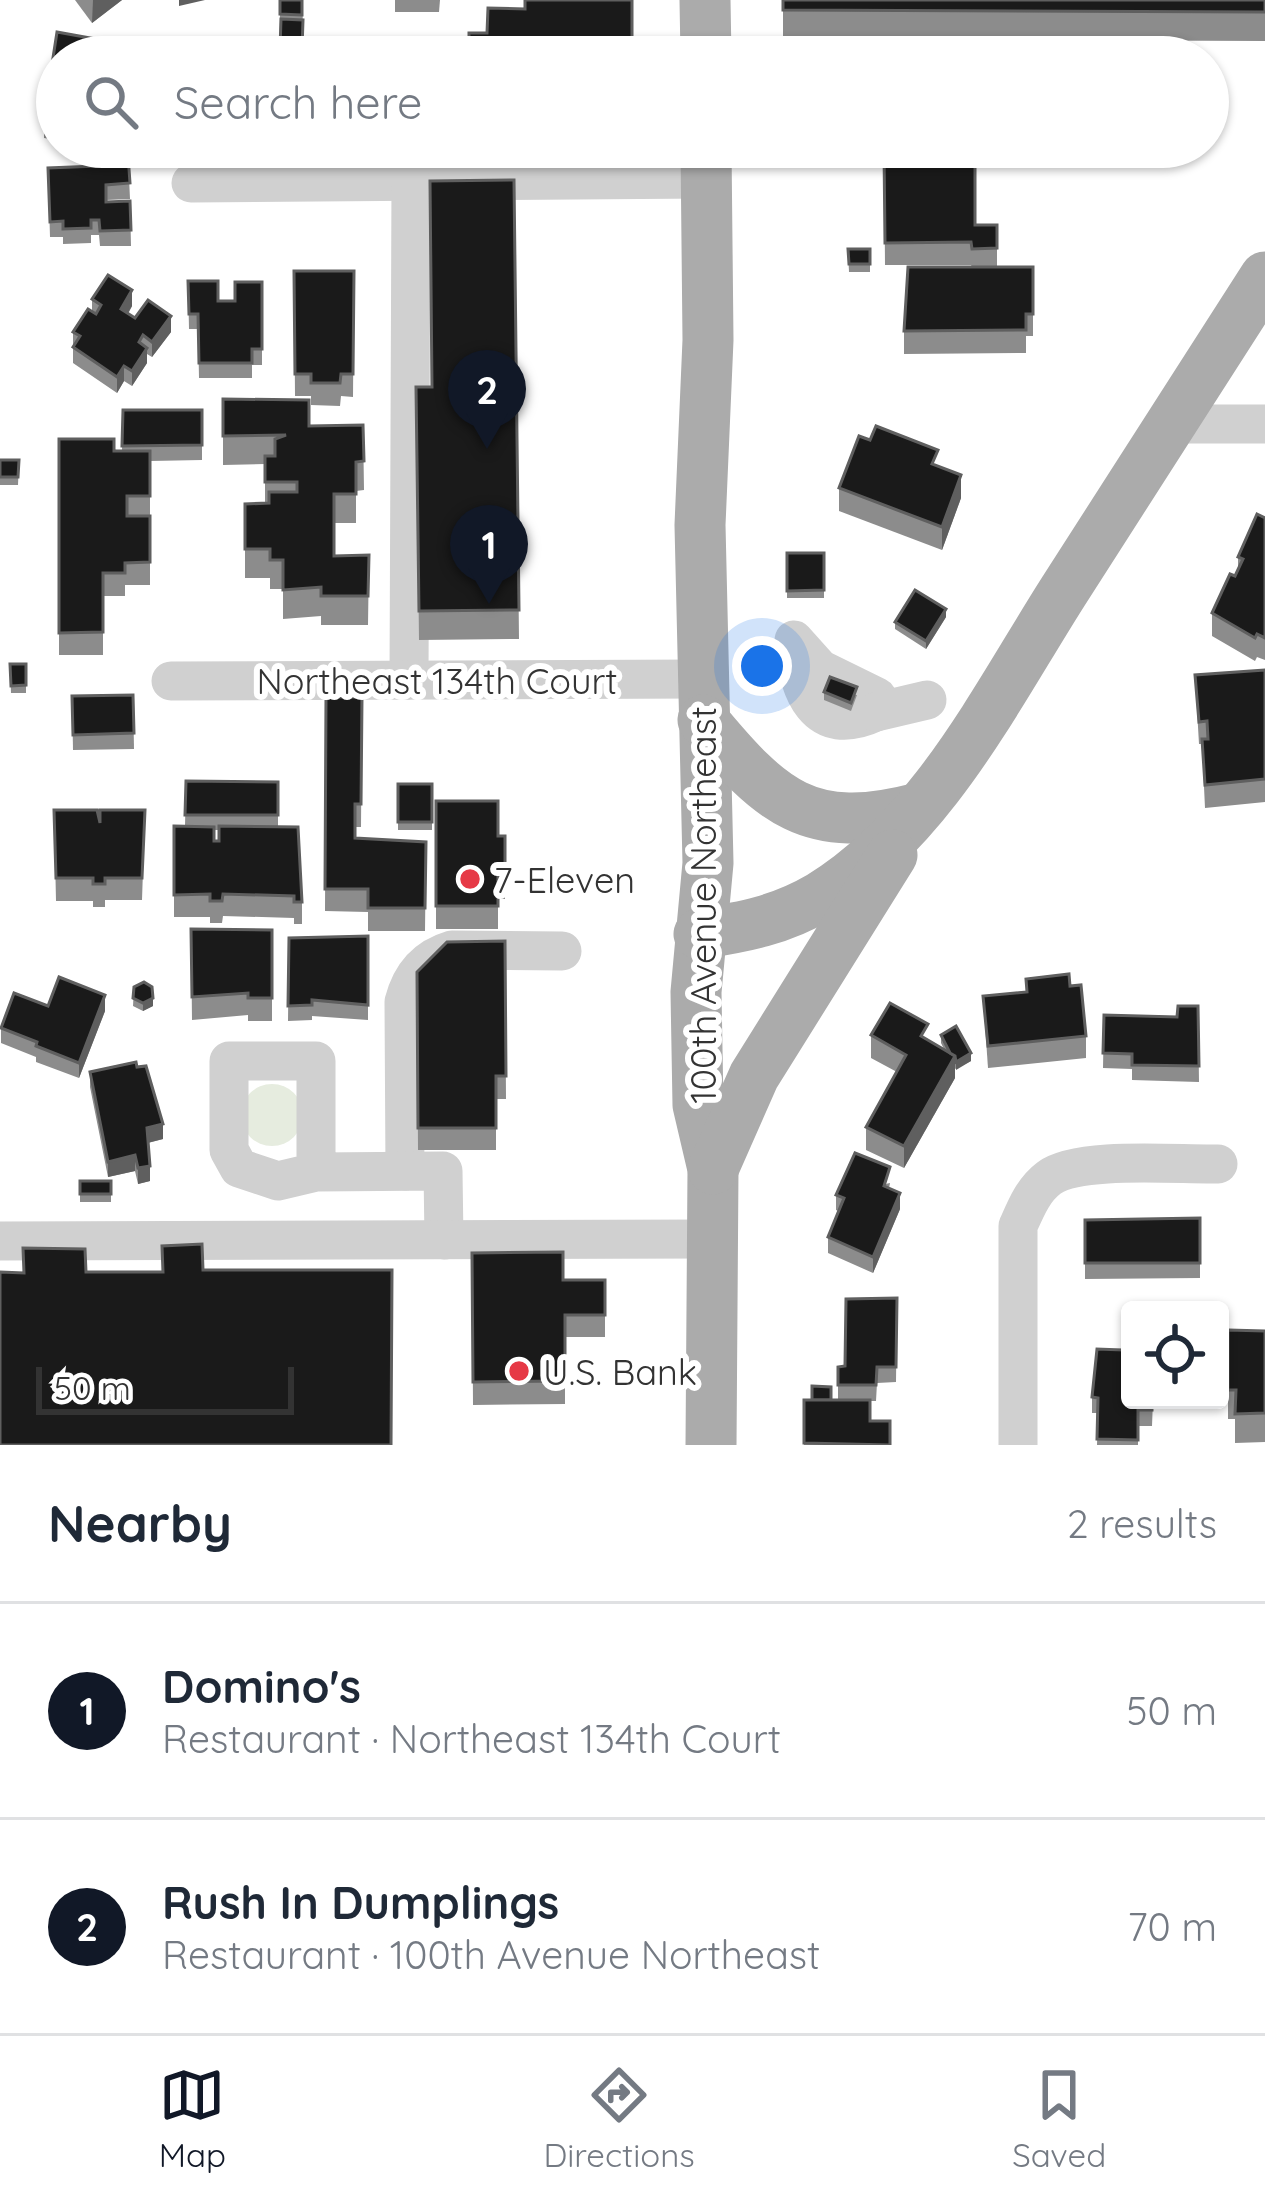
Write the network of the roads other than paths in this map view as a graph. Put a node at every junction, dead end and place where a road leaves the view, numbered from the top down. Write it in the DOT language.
graph roads {
  1 [pos="705,0"];
  2 [pos="706,36"];
  3 [pos="624,168"];
  4 [pos="706,168"];
  5 [pos="410,181"];
  6 [pos="191,183"];
  7 [pos="1265,277"];
  8 [pos="1171,424"];
  9 [pos="1265,424"];
  10 [pos="409,680"];
  11 [pos="171,681"];
  12 [pos="703,700"];
  13 [pos="927,700"];
  14 [pos="876,712"];
  15 [pos="920,808"];
  16 [pos="700,934"];
  17 [pos="562,951"];
  18 [pos="1218,1165"];
  19 [pos="713,1169"];
  20 [pos="406,1171"];
  21 [pos="316,1172"];
  22 [pos="714,1239"];
  23 [pos="444,1240"];
  24 [pos="0,1241"];
  25 [pos="711,1445"];
  26 [pos="1018,1445"];
  1 -- 2 [label="main road"];
  3 -- 5 [label="street"];
  4 -- 12 [label="main road, 100th Avenue Northeast"];
  5 -- 6 [label="street"];
  5 -- 10 [label="street"];
  7 -- 8 [label="main road"];
  8 -- 9 [label="street"];
  8 -- 15 [label="main road"];
  10 -- 11 [label="street, Northeast 134th Court"];
  10 -- 12 [label="street, Northeast 134th Court"];
  12 -- 15 [label="main road"];
  12 -- 16 [label="main road, 100th Avenue Northeast"];
  13 -- 14 [label="street"];
  15 -- 16 [label="main road"];
  15 -- 19 [label="main road"];
  16 -- 19 [label="main road, 100th Avenue Northeast"];
  17 -- 20 [label="street"];
  18 -- 26 [label="street"];
  19 -- 22 [label="main road, 100th Avenue Northeast"];
  20 -- 21 [label="street"];
  20 -- 23 [label="street"];
  22 -- 23 [label="street"];
  22 -- 25 [label="main road, 100th Avenue Northeast"];
  23 -- 24 [label="street"];
}
